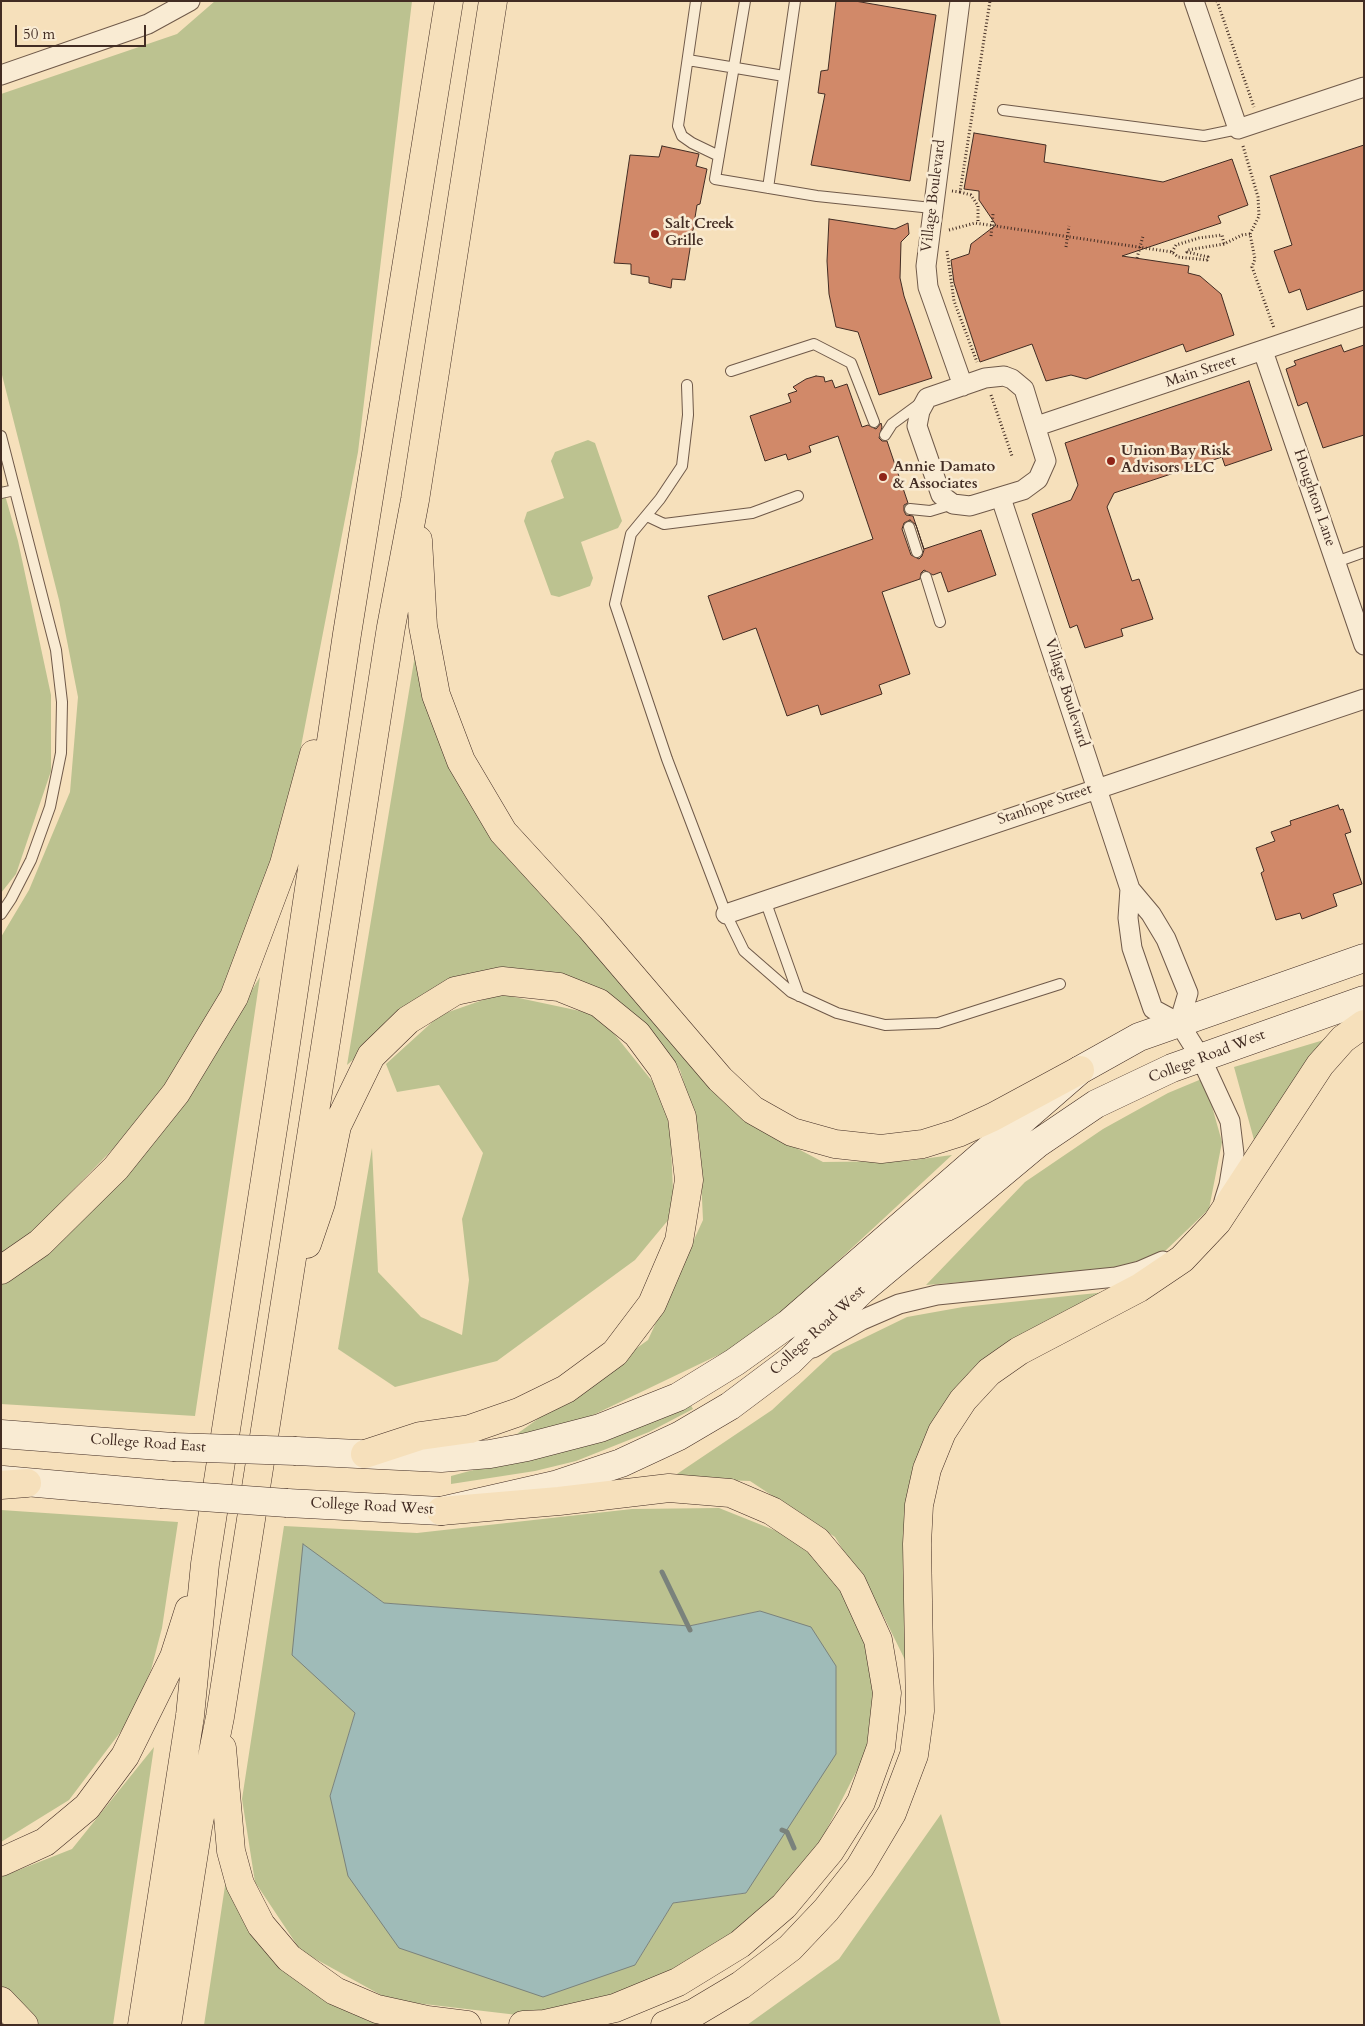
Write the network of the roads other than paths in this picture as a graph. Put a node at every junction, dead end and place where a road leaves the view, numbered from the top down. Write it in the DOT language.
graph roads {
  1 [pos="190,1"];
  2 [pos="448,1"];
  3 [pos="493,1"];
  4 [pos="696,1"];
  5 [pos="745,1"];
  6 [pos="795,1"];
  7 [pos="960,1"];
  8 [pos="1194,1"];
  9 [pos="688,60"];
  10 [pos="735,68"];
  11 [pos="1,75"];
  12 [pos="784,76"];
  13 [pos="1364,87"];
  14 [pos="1002,110"];
  15 [pos="1240,135"];
  16 [pos="719,156"];
  17 [pos="768,188"];
  18 [pos="932,208"];
  19 [pos="1364,316"];
  20 [pos="1272,348"];
  21 [pos="731,371"];
  22 [pos="687,386"];
  23 [pos="963,386"];
  24 [pos="928,398"];
  25 [pos="874,422"];
  26 [pos="1037,426"];
  27 [pos="885,435"];
  28 [pos="1,436"];
  29 [pos="15,490"];
  30 [pos="1,494"];
  31 [pos="798,496"];
  32 [pos="1001,498"];
  33 [pos="415,500"];
  34 [pos="953,504"];
  35 [pos="910,509"];
  36 [pos="647,516"];
  37 [pos="910,531"];
  38 [pos="917,552"];
  39 [pos="1364,552"];
  40 [pos="1336,562"];
  41 [pos="926,577"];
  42 [pos="940,622"];
  43 [pos="347,634"];
  44 [pos="1364,645"];
  45 [pos="1364,698"];
  46 [pos="1097,787"];
  47 [pos="1130,889"];
  48 [pos="765,900"];
  49 [pos="1,914"];
  50 [pos="726,914"];
  51 [pos="1364,958"];
  52 [pos="1060,984"];
  53 [pos="799,996"];
  54 [pos="1364,1000"];
  55 [pos="1179,1023"];
  56 [pos="1364,1024"];
  57 [pos="1200,1058"];
  58 [pos="1080,1070"];
  59 [pos="1217,1222"];
  60 [pos="1,1270"];
  61 [pos="284,1309"];
  62 [pos="790,1361"];
  63 [pos="1,1434"];
  64 [pos="296,1451"];
  65 [pos="365,1454"];
  66 [pos="10,1483"];
  67 [pos="441,1511"];
  68 [pos="205,1564"];
  69 [pos="220,1717"];
  70 [pos="1,1862"];
  71 [pos="1,2001"];
  72 [pos="24,2025"];
  73 [pos="142,2025"];
  74 [pos="167,2025"];
  75 [pos="467,2025"];
  76 [pos="522,2025"];
  77 [pos="665,2025"];
  1 -- 11 [label="street"];
  2 -- 43 [label="highway"];
  3 -- 33 [label="highway"];
  4 -- 9 [label="lane"];
  5 -- 10 [label="lane"];
  6 -- 12 [label="lane"];
  7 -- 18 [label="street, Village Boulevard"];
  8 -- 15 [label="street"];
  9 -- 10 [label="lane"];
  9 -- 16 [label="lane"];
  10 -- 12 [label="lane"];
  10 -- 16 [label="lane"];
  12 -- 17 [label="lane"];
  13 -- 15 [label="street"];
  14 -- 15 [label="lane"];
  16 -- 17 [label="lane"];
  17 -- 18 [label="lane"];
  18 -- 23 [label="street, Village Boulevard"];
  19 -- 20 [label="street, Main Street"];
  20 -- 26 [label="street, Main Street"];
  20 -- 40 [label="street, Houghton Lane"];
  21 -- 25 [label="lane"];
  22 -- 36 [label="lane"];
  23 -- 24 [label="street"];
  23 -- 26 [label="street"];
  24 -- 27 [label="lane"];
  24 -- 34 [label="street"];
  26 -- 32 [label="street"];
  28 -- 29 [label="lane"];
  29 -- 30 [label="lane"];
  29 -- 49 [label="lane"];
  31 -- 36 [label="lane"];
  32 -- 34 [label="street"];
  32 -- 46 [label="street, Village Boulevard"];
  33 -- 58 [label="highway"];
  33 -- 61 [label="highway"];
  34 -- 35 [label="lane"];
  36 -- 50 [label="lane"];
  37 -- 38 [label="lane"];
  39 -- 40 [label="lane"];
  40 -- 44 [label="street, Houghton Lane"];
  41 -- 42 [label="lane"];
  43 -- 60 [label="highway"];
  43 -- 68 [label="highway"];
  45 -- 46 [label="street, Stanhope Street"];
  46 -- 47 [label="street, Village Boulevard"];
  46 -- 48 [label="street, Stanhope Street"];
  47 -- 55 [label="street, Village Boulevard"];
  47 -- 55 [label="street, Village Boulevard"];
  48 -- 50 [label="street, Stanhope Street"];
  48 -- 53 [label="lane"];
  50 -- 53 [label="lane"];
  51 -- 55 [label="street, College Road West"];
  52 -- 53 [label="lane"];
  54 -- 57 [label="street, College Road West"];
  55 -- 57 [label="street, Village Boulevard"];
  55 -- 58 [label="street, College Road West"];
  56 -- 59 [label="highway"];
  57 -- 59 [label="street, Village Boulevard"];
  57 -- 62 [label="street, College Road West"];
  58 -- 65 [label="street, College Road West"];
  59 -- 62 [label="street"];
  59 -- 77 [label="highway"];
  61 -- 65 [label="highway"];
  61 -- 69 [label="highway"];
  62 -- 67 [label="street, College Road West"];
  63 -- 64 [label="street, College Road East, bridge"];
  64 -- 65 [label="street, College Road West"];
  66 -- 67 [label="street, College Road West, bridge"];
  67 -- 76 [label="highway"];
  68 -- 70 [label="highway"];
  68 -- 73 [label="highway"];
  69 -- 74 [label="highway"];
  69 -- 75 [label="highway"];
  71 -- 72 [label="highway"];
}
